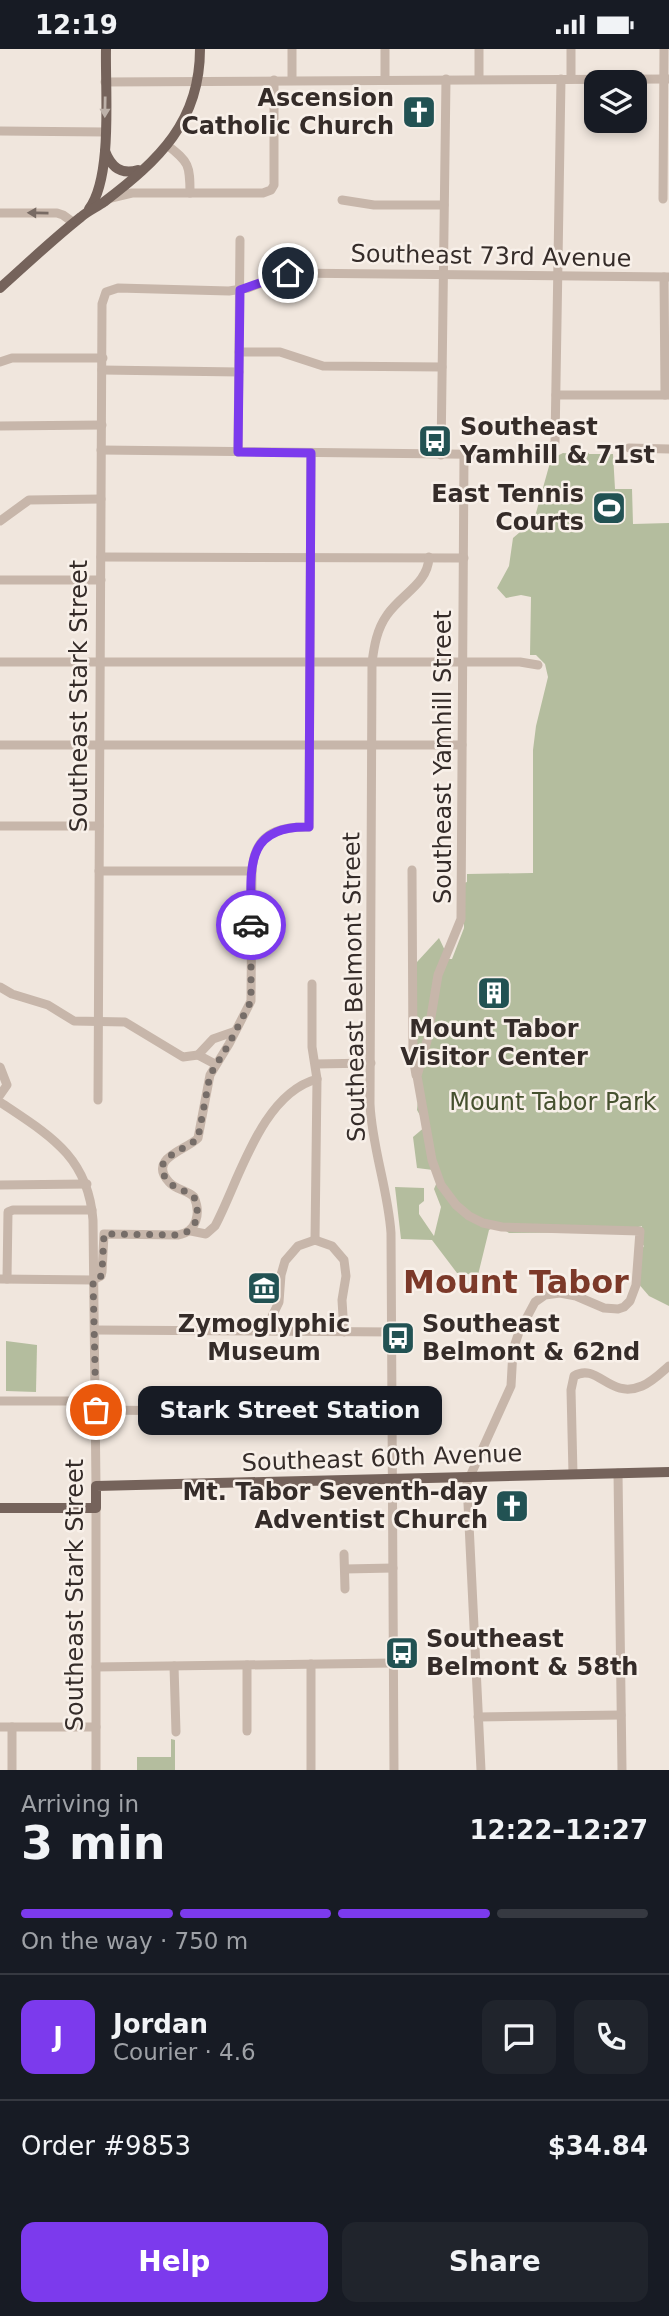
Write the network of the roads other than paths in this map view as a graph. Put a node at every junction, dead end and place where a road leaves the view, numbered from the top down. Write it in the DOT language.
graph roads {
  1 [pos="106,49"];
  2 [pos="200,49"];
  3 [pos="292,49"];
  4 [pos="385,49"];
  5 [pos="479,49"];
  6 [pos="571,49"];
  7 [pos="664,49"];
  8 [pos="446,79"];
  9 [pos="479,79"];
  10 [pos="566,79"];
  11 [pos="667,79"];
  12 [pos="198,80"];
  13 [pos="274,80"];
  14 [pos="292,80"];
  15 [pos="385,80"];
  16 [pos="105,82"];
  17 [pos="0,131"];
  18 [pos="105,132"];
  19 [pos="167,145"];
  20 [pos="104,149"];
  21 [pos="142,169"];
  22 [pos="190,193"];
  23 [pos="663,199"];
  24 [pos="107,200"];
  25 [pos="342,200"];
  26 [pos="444,205"];
  27 [pos="0,213"];
  28 [pos="85,214"];
  29 [pos="74,223"];
  30 [pos="240,240"];
  31 [pos="443,274"];
  32 [pos="558,276"];
  33 [pos="666,277"];
  34 [pos="0,288"];
  35 [pos="240,290"];
  36 [pos="106,292"];
  37 [pos="239,352"];
  38 [pos="103,358"];
  39 [pos="0,362"];
  40 [pos="442,367"];
  41 [pos="102,370"];
  42 [pos="239,372"];
  43 [pos="556,394"];
  44 [pos="667,395"];
  45 [pos="102,425"];
  46 [pos="0,426"];
  47 [pos="629,448"];
  48 [pos="669,449"];
  49 [pos="102,450"];
  50 [pos="238,452"];
  51 [pos="311,453"];
  52 [pos="441,455"];
  53 [pos="464,455"];
  54 [pos="101,499"];
  55 [pos="0,521"];
  56 [pos="101,557"];
  57 [pos="310,557"];
  58 [pos="429,557"];
  59 [pos="464,558"];
  60 [pos="0,580"];
  61 [pos="101,580"];
  62 [pos="0,662"];
  63 [pos="100,662"];
  64 [pos="310,663"];
  65 [pos="372,663"];
  66 [pos="463,663"];
  67 [pos="538,665"];
  68 [pos="0,745"];
  69 [pos="99,745"];
  70 [pos="310,745"];
  71 [pos="372,745"];
  72 [pos="462,745"];
  73 [pos="0,826"];
  74 [pos="99,826"];
  75 [pos="412,870"];
  76 [pos="99,871"];
  77 [pos="252,871"];
  78 [pos="312,984"];
  79 [pos="0,987"];
  80 [pos="98,1022"];
  81 [pos="233,1033"];
  82 [pos="198,1055"];
  83 [pos="371,1063"];
  84 [pos="215,1064"];
  85 [pos="316,1064"];
  86 [pos="0,1067"];
  87 [pos="416,1076"];
  88 [pos="317,1079"];
  89 [pos="0,1095"];
  90 [pos="98,1100"];
  91 [pos="0,1102"];
  92 [pos="86,1184"];
  93 [pos="0,1185"];
  94 [pos="92,1210"];
  95 [pos="191,1231"];
  96 [pos="315,1240"];
  97 [pos="4,1279"];
  98 [pos="93,1280"];
  99 [pos="94,1330"];
  100 [pos="265,1331"];
  101 [pos="344,1332"];
  102 [pos="392,1332"];
  103 [pos="669,1366"];
  104 [pos="0,1401"];
  105 [pos="96,1406"];
  106 [pos="392,1413"];
  107 [pos="669,1472"];
  108 [pos="618,1473"];
  109 [pos="573,1474"];
  110 [pos="469,1476"];
  111 [pos="393,1479"];
  112 [pos="96,1486"];
  113 [pos="0,1508"];
  114 [pos="96,1508"];
  115 [pos="344,1554"];
  116 [pos="393,1567"];
  117 [pos="345,1569"];
  118 [pos="345,1589"];
  119 [pos="394,1663"];
  120 [pos="311,1664"];
  121 [pos="247,1665"];
  122 [pos="96,1667"];
  123 [pos="174,1667"];
  124 [pos="621,1715"];
  125 [pos="478,1717"];
  126 [pos="0,1727"];
  127 [pos="12,1727"];
  128 [pos="96,1727"];
  129 [pos="247,1731"];
  130 [pos="176,1732"];
  131 [pos="12,1770"];
  132 [pos="96,1770"];
  133 [pos="311,1770"];
  134 [pos="394,1770"];
  135 [pos="481,1770"];
  136 [pos="622,1770"];
  1 -- 16 [label="main road"];
  2 -- 12 [label="main road"];
  3 -- 14 [label="street"];
  4 -- 15 [label="street"];
  5 -- 9 [label="street"];
  6 -- 10 [label="street"];
  7 -- 11 [label="street"];
  8 -- 9 [label="street"];
  8 -- 15 [label="street"];
  8 -- 26 [label="street"];
  9 -- 10 [label="street"];
  10 -- 11 [label="street"];
  10 -- 32 [label="street"];
  11 -- 23 [label="street"];
  12 -- 13 [label="street"];
  12 -- 16 [label="street"];
  12 -- 19 [label="main road"];
  13 -- 14 [label="street"];
  13 -- 22 [label="street"];
  14 -- 15 [label="street"];
  16 -- 18 [label="main road, one-way"];
  17 -- 18 [label="street"];
  18 -- 20 [label="main road"];
  19 -- 21 [label="main road"];
  19 -- 22 [label="street"];
  20 -- 21 [label="main road"];
  20 -- 28 [label="main road"];
  21 -- 24 [label="main road"];
  22 -- 24 [label="street"];
  24 -- 28 [label="main road"];
  25 -- 26 [label="street"];
  26 -- 31 [label="street"];
  29 -- 27 [label="street, one-way"];
  28 -- 29 [label="main road"];
  29 -- 34 [label="main road"];
  30 -- 35 [label="street"];
  31 -- 32 [label="street, Southeast 73rd Avenue"];
  31 -- 35 [label="street, Southeast 73rd Avenue"];
  31 -- 40 [label="street"];
  32 -- 33 [label="street, Southeast 73rd Avenue"];
  32 -- 43 [label="street"];
  33 -- 44 [label="street"];
  35 -- 36 [label="street, Southeast 73rd Avenue"];
  35 -- 37 [label="street"];
  36 -- 38 [label="street, Southeast Stark Street"];
  37 -- 40 [label="street"];
  37 -- 42 [label="street"];
  38 -- 39 [label="street"];
  38 -- 41 [label="street, Southeast Stark Street"];
  40 -- 52 [label="street"];
  41 -- 42 [label="street"];
  41 -- 45 [label="street, Southeast Stark Street"];
  42 -- 50 [label="street"];
  43 -- 44 [label="street"];
  43 -- 53 [label="street"];
  45 -- 46 [label="street"];
  45 -- 49 [label="street, Southeast Stark Street"];
  47 -- 48 [label="street"];
  49 -- 50 [label="street"];
  49 -- 54 [label="street, Southeast Stark Street"];
  50 -- 51 [label="street"];
  51 -- 52 [label="street"];
  51 -- 57 [label="street"];
  52 -- 53 [label="street"];
  53 -- 59 [label="street, Southeast Yamhill Street"];
  54 -- 55 [label="street"];
  54 -- 56 [label="street, Southeast Stark Street"];
  56 -- 57 [label="street"];
  56 -- 61 [label="street, Southeast Stark Street"];
  57 -- 58 [label="street"];
  57 -- 64 [label="street"];
  58 -- 59 [label="street"];
  58 -- 65 [label="street, Southeast Belmont Street"];
  59 -- 66 [label="street, Southeast Yamhill Street"];
  60 -- 61 [label="street"];
  61 -- 63 [label="street, Southeast Stark Street"];
  62 -- 63 [label="street"];
  63 -- 64 [label="street"];
  63 -- 69 [label="street, Southeast Stark Street"];
  64 -- 65 [label="street"];
  64 -- 70 [label="street"];
  65 -- 66 [label="street"];
  65 -- 71 [label="street, Southeast Belmont Street"];
  66 -- 67 [label="street"];
  66 -- 72 [label="street, Southeast Yamhill Street"];
  68 -- 69 [label="street"];
  69 -- 70 [label="street"];
  69 -- 74 [label="street, Southeast Stark Street"];
  70 -- 71 [label="street"];
  70 -- 77 [label="street"];
  71 -- 72 [label="street"];
  71 -- 83 [label="street, Southeast Belmont Street"];
  72 -- 87 [label="street, Southeast Yamhill Street"];
  73 -- 74 [label="street"];
  74 -- 76 [label="street, Southeast Stark Street"];
  75 -- 87 [label="street"];
  76 -- 77 [label="street"];
  76 -- 80 [label="street, Southeast Stark Street"];
  77 -- 81 [label="street"];
  78 -- 85 [label="street"];
  79 -- 80 [label="street"];
  80 -- 82 [label="street"];
  80 -- 90 [label="street, Southeast Stark Street"];
  81 -- 82 [label="street"];
  81 -- 84 [label="street"];
  82 -- 84 [label="street"];
  83 -- 85 [label="street"];
  83 -- 102 [label="street, Southeast Belmont Street"];
  84 -- 95 [label="street"];
  85 -- 88 [label="street"];
  86 -- 89 [label="street"];
  87 -- 110 [label="street, Southeast Yamhill Street"];
  88 -- 95 [label="street"];
  88 -- 96 [label="street"];
  91 -- 92 [label="street, Southeast Stark Street"];
  92 -- 93 [label="street"];
  92 -- 94 [label="street, Southeast Stark Street"];
  94 -- 97 [label="street"];
  94 -- 98 [label="street, Southeast Stark Street"];
  95 -- 98 [label="street"];
  96 -- 100 [label="street"];
  96 -- 101 [label="street"];
  97 -- 98 [label="street"];
  98 -- 99 [label="street, Southeast Stark Street"];
  99 -- 100 [label="street"];
  99 -- 105 [label="street, Southeast Stark Street"];
  100 -- 101 [label="street"];
  101 -- 102 [label="street"];
  102 -- 106 [label="street, Southeast Belmont Street"];
  103 -- 109 [label="street"];
  104 -- 105 [label="street"];
  105 -- 106 [label="street"];
  105 -- 112 [label="street, Southeast Stark Street"];
  106 -- 111 [label="street, Southeast Belmont Street"];
  107 -- 108 [label="main road, Southeast 60th Avenue"];
  108 -- 109 [label="main road, Southeast 60th Avenue"];
  108 -- 124 [label="street"];
  109 -- 110 [label="main road, Southeast 60th Avenue"];
  110 -- 111 [label="main road, Southeast 60th Avenue"];
  110 -- 125 [label="street, Southeast Yamhill Street"];
  111 -- 112 [label="main road, Southeast 60th Avenue"];
  111 -- 116 [label="street, Southeast Belmont Street"];
  112 -- 114 [label="main road, Southeast Stark Street"];
  113 -- 114 [label="main road"];
  114 -- 122 [label="street, Southeast Stark Street"];
  115 -- 117 [label="street"];
  116 -- 117 [label="street"];
  116 -- 119 [label="street, Southeast Belmont Street"];
  117 -- 118 [label="street"];
  119 -- 120 [label="street"];
  119 -- 134 [label="street, Southeast Belmont Street"];
  120 -- 121 [label="street"];
  120 -- 133 [label="street"];
  121 -- 123 [label="street"];
  121 -- 129 [label="street"];
  122 -- 123 [label="street"];
  122 -- 128 [label="street, Southeast Stark Street"];
  123 -- 130 [label="street"];
  124 -- 125 [label="street"];
  124 -- 136 [label="street"];
  125 -- 135 [label="street, Southeast Yamhill Street"];
  126 -- 127 [label="street"];
  127 -- 128 [label="street"];
  127 -- 131 [label="street"];
  128 -- 132 [label="street, Southeast Stark Street"];
}
